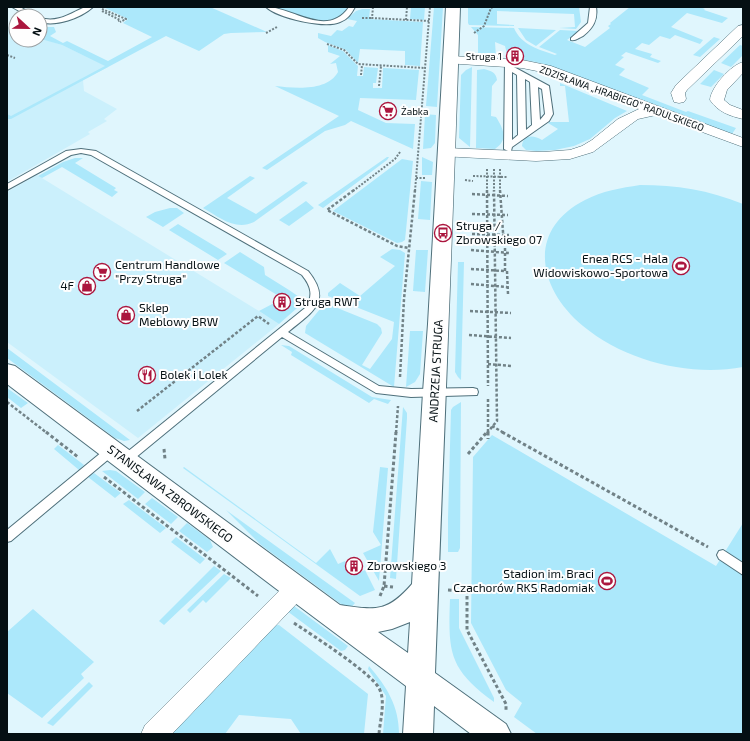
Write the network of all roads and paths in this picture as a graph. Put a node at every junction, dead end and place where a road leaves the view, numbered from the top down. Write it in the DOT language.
graph roads {
  1 [pos="99,7"];
  2 [pos="269,7"];
  3 [pos="352,7"];
  4 [pos="373,7"];
  5 [pos="407,7"];
  6 [pos="430,7"];
  7 [pos="453,7"];
  8 [pos="493,7"];
  9 [pos="593,7"];
  10 [pos="93,8"];
  11 [pos="406,20"];
  12 [pos="429,21"];
  13 [pos="48,22"];
  14 [pos="743,29"];
  15 [pos="474,33"];
  16 [pos="573,39"];
  17 [pos="327,44"];
  18 [pos="7,54"];
  19 [pos="15,58"];
  20 [pos="450,60"];
  21 [pos="362,65"];
  22 [pos="508,65"];
  23 [pos="381,66"];
  24 [pos="743,66"];
  25 [pos="425,68"];
  26 [pos="521,74"];
  27 [pos="361,75"];
  28 [pos="534,81"];
  29 [pos="379,86"];
  30 [pos="679,99"];
  31 [pos="656,111"];
  32 [pos="743,115"];
  33 [pos="536,126"];
  34 [pos="522,136"];
  35 [pos="743,143"];
  36 [pos="400,152"];
  37 [pos="446,153"];
  38 [pos="499,156"];
  39 [pos="473,176"];
  40 [pos="487,176"];
  41 [pos="495,177"];
  42 [pos="500,177"];
  43 [pos="507,178"];
  44 [pos="7,187"];
  45 [pos="472,194"];
  46 [pos="487,195"];
  47 [pos="495,195"];
  48 [pos="500,196"];
  49 [pos="508,196"];
  50 [pos="472,214"];
  51 [pos="487,214"];
  52 [pos="495,215"];
  53 [pos="502,215"];
  54 [pos="508,215"];
  55 [pos="472,234"];
  56 [pos="488,234"];
  57 [pos="495,235"];
  58 [pos="504,235"];
  59 [pos="509,235"];
  60 [pos="409,248"];
  61 [pos="471,250"];
  62 [pos="487,251"];
  63 [pos="495,252"];
  64 [pos="505,252"];
  65 [pos="509,252"];
  66 [pos="471,269"];
  67 [pos="487,270"];
  68 [pos="496,270"];
  69 [pos="507,271"];
  70 [pos="470,284"];
  71 [pos="488,286"];
  72 [pos="496,286"];
  73 [pos="508,287"];
  74 [pos="508,294"];
  75 [pos="470,311"];
  76 [pos="488,312"];
  77 [pos="496,312"];
  78 [pos="511,313"];
  79 [pos="281,332"];
  80 [pos="469,335"];
  81 [pos="488,336"];
  82 [pos="496,337"];
  83 [pos="511,338"];
  84 [pos="488,364"];
  85 [pos="496,365"];
  86 [pos="512,366"];
  87 [pos="7,372"];
  88 [pos="488,387"];
  89 [pos="434,392"];
  90 [pos="474,392"];
  91 [pos="399,393"];
  92 [pos="488,394"];
  93 [pos="7,402"];
  94 [pos="137,411"];
  95 [pos="492,426"];
  96 [pos="488,431"];
  97 [pos="488,439"];
  98 [pos="468,454"];
  99 [pos="118,455"];
  100 [pos="92,468"];
  101 [pos="7,537"];
  102 [pos="723,555"];
  103 [pos="743,570"];
  104 [pos="384,586"];
  105 [pos="425,588"];
  106 [pos="296,589"];
  107 [pos="467,591"];
  108 [pos="276,609"];
  109 [pos="333,616"];
  110 [pos="421,679"];
  111 [pos="500,726"];
  112 [pos="154,734"];
  113 [pos="379,734"];
  114 [pos="418,734"];
  1 -- 10 [label="path"];
  2 -- 3 [label="lane"];
  4 -- 11 [label="path"];
  5 -- 11 [label="path"];
  6 -- 12 [label="path"];
  7 -- 20 [label="street, ANDRZEJA STRUGA"];
  8 -- 15 [label="path"];
  9 -- 16 [label="lane"];
  10 -- 13 [label="lane"];
  11 -- 12 [label="path"];
  12 -- 25 [label="path"];
  14 -- 30 [label="street"];
  17 -- 21 [label="path"];
  18 -- 19 [label="path"];
  20 -- 22 [label="street, ZDZISŁAWA „HRABIEGO” RADULSKIEGO"];
  20 -- 37 [label="street, ANDRZEJA STRUGA"];
  21 -- 23 [label="path"];
  21 -- 27 [label="path"];
  22 -- 26 [label="lane"];
  22 -- 31 [label="street, ZDZISŁAWA „HRABIEGO” RADULSKIEGO"];
  22 -- 38 [label="lane"];
  23 -- 25 [label="path"];
  23 -- 29 [label="path"];
  24 -- 32 [label="street"];
  25 -- 60 [label="path"];
  26 -- 28 [label="lane"];
  26 -- 34 [label="lane"];
  28 -- 33 [label="lane"];
  28 -- 33 [label="lane"];
  31 -- 35 [label="street, ZDZISŁAWA „HRABIEGO” RADULSKIEGO"];
  31 -- 38 [label="street"];
  33 -- 34 [label="lane"];
  34 -- 38 [label="lane"];
  36 -- 60 [label="path"];
  37 -- 38 [label="street"];
  37 -- 89 [label="street, ANDRZEJA STRUGA"];
  38 -- 40 [label="path"];
  38 -- 41 [label="path"];
  38 -- 42 [label="path"];
  39 -- 40 [label="path"];
  40 -- 41 [label="path"];
  40 -- 46 [label="path"];
  41 -- 42 [label="path"];
  41 -- 47 [label="path"];
  42 -- 43 [label="path"];
  42 -- 48 [label="path"];
  44 -- 79 [label="lane"];
  45 -- 46 [label="path"];
  46 -- 47 [label="path"];
  46 -- 51 [label="path"];
  47 -- 48 [label="path"];
  47 -- 52 [label="path"];
  48 -- 49 [label="path"];
  48 -- 53 [label="path"];
  50 -- 51 [label="path"];
  51 -- 52 [label="path"];
  51 -- 56 [label="path"];
  52 -- 53 [label="path"];
  52 -- 57 [label="path"];
  53 -- 54 [label="path"];
  53 -- 58 [label="path"];
  55 -- 56 [label="path"];
  56 -- 57 [label="path"];
  56 -- 62 [label="path"];
  57 -- 58 [label="path"];
  57 -- 63 [label="path"];
  58 -- 59 [label="path"];
  58 -- 64 [label="path"];
  60 -- 91 [label="path"];
  61 -- 62 [label="path"];
  62 -- 63 [label="path"];
  62 -- 67 [label="path"];
  63 -- 64 [label="path"];
  63 -- 68 [label="path"];
  64 -- 65 [label="path"];
  64 -- 69 [label="path"];
  66 -- 67 [label="path"];
  67 -- 68 [label="path"];
  67 -- 71 [label="path"];
  68 -- 69 [label="path"];
  68 -- 72 [label="path"];
  69 -- 73 [label="path"];
  70 -- 71 [label="path"];
  71 -- 72 [label="path"];
  71 -- 76 [label="path"];
  72 -- 73 [label="path"];
  72 -- 77 [label="path"];
  73 -- 74 [label="path"];
  75 -- 76 [label="path"];
  76 -- 77 [label="path"];
  76 -- 81 [label="path"];
  77 -- 78 [label="path"];
  77 -- 82 [label="path"];
  79 -- 91 [label="lane"];
  79 -- 94 [label="path"];
  79 -- 99 [label="lane"];
  80 -- 81 [label="path"];
  81 -- 82 [label="path"];
  81 -- 84 [label="path"];
  82 -- 83 [label="path"];
  82 -- 85 [label="path"];
  84 -- 85 [label="path"];
  84 -- 88 [label="path"];
  85 -- 86 [label="path"];
  85 -- 95 [label="path"];
  87 -- 99 [label="street, STANISŁAWA ZBROWSKIEGO"];
  89 -- 90 [label="lane"];
  89 -- 91 [label="lane"];
  89 -- 105 [label="street, ANDRZEJA STRUGA"];
  91 -- 104 [label="path"];
  92 -- 96 [label="path"];
  93 -- 100 [label="path"];
  95 -- 96 [label="path"];
  95 -- 102 [label="path"];
  96 -- 97 [label="path"];
  96 -- 98 [label="path"];
  99 -- 100 [label="lane"];
  99 -- 106 [label="street, STANISŁAWA ZBROWSKIEGO"];
  100 -- 101 [label="lane"];
  100 -- 108 [label="path"];
  102 -- 103 [label="lane"];
  105 -- 109 [label="street, STANISŁAWA ZBROWSKIEGO"];
  105 -- 110 [label="street, ANDRZEJA STRUGA"];
  106 -- 108 [label="street"];
  106 -- 109 [label="street, STANISŁAWA ZBROWSKIEGO"];
  107 -- 111 [label="path"];
  108 -- 112 [label="street"];
  108 -- 113 [label="path"];
  109 -- 110 [label="street, STANISŁAWA ZBROWSKIEGO"];
  110 -- 111 [label="street, STANISŁAWA ZBROWSKIEGO"];
  110 -- 114 [label="street, ANDRZEJA STRUGA"];
}
